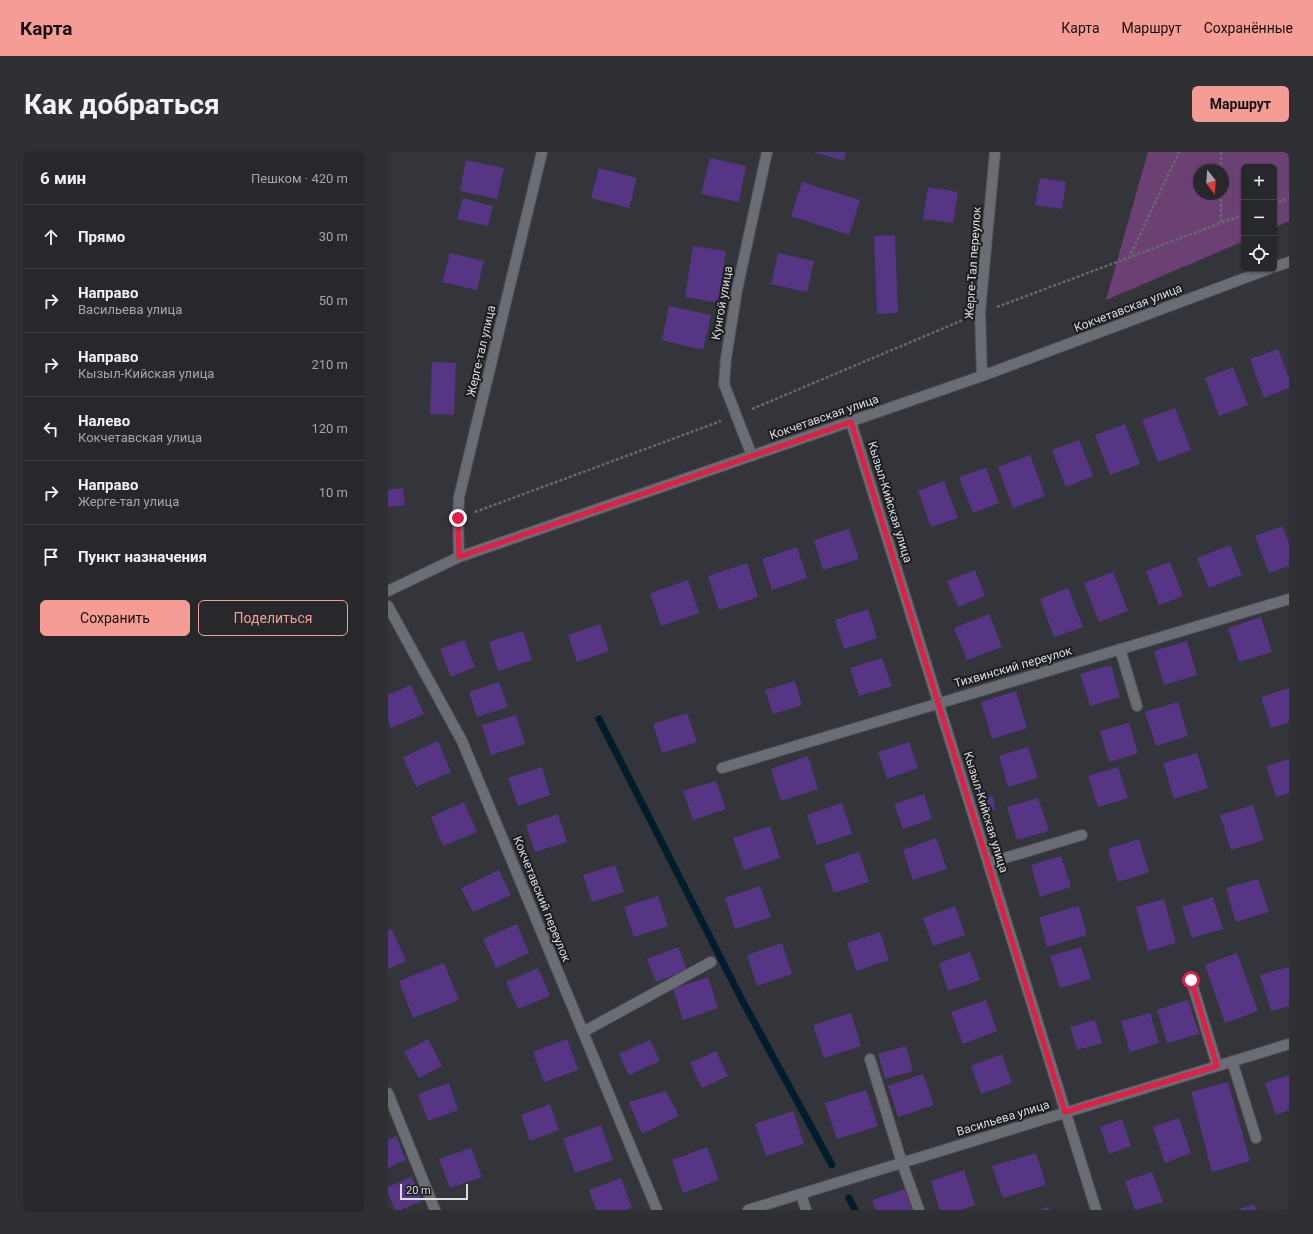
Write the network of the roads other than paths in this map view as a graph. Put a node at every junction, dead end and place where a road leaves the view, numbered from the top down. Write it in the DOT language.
graph roads {
  1 [pos="542,152"];
  2 [pos="767,152"];
  3 [pos="995,152"];
  4 [pos="1289,262"];
  5 [pos="1277,266"];
  6 [pos="1261,272"];
  7 [pos="982,376"];
  8 [pos="851,422"];
  9 [pos="752,456"];
  10 [pos="459,557"];
  11 [pos="388,591"];
  12 [pos="1289,600"];
  13 [pos="388,606"];
  14 [pos="1120,649"];
  15 [pos="938,703"];
  16 [pos="1137,706"];
  17 [pos="722,768"];
  18 [pos="1082,835"];
  19 [pos="988,863"];
  20 [pos="712,962"];
  21 [pos="1191,980"];
  22 [pos="583,1032"];
  23 [pos="1289,1044"];
  24 [pos="870,1059"];
  25 [pos="1232,1061"];
  26 [pos="1217,1066"];
  27 [pos="388,1093"];
  28 [pos="1065,1112"];
  29 [pos="1256,1138"];
  30 [pos="902,1163"];
  31 [pos="801,1194"];
  32 [pos="435,1210"];
  33 [pos="656,1210"];
  34 [pos="748,1210"];
  35 [pos="806,1210"];
  36 [pos="919,1210"];
  37 [pos="1096,1210"];
  1 -- 10 [label="street, Жерге-тал улица"];
  2 -- 9 [label="street, Кунгой улица"];
  3 -- 7 [label="street, Жерге-Тал переулок"];
  4 -- 5 [label="street"];
  6 -- 7 [label="street, Кокчетавская улица"];
  7 -- 8 [label="street, Кокчетавская улица"];
  8 -- 9 [label="street, Кокчетавская улица"];
  8 -- 15 [label="street, Кызыл-Кийская улица"];
  9 -- 10 [label="street, Кокчетавская улица"];
  10 -- 11 [label="street, Кокчетавская улица"];
  12 -- 14 [label="street, Тихвинский переулок"];
  13 -- 22 [label="street, Кокчетавский переулок"];
  14 -- 15 [label="street, Тихвинский переулок"];
  14 -- 16 [label="street"];
  15 -- 17 [label="street, Тихвинский переулок"];
  15 -- 19 [label="street, Кызыл-Кийская улица"];
  18 -- 19 [label="street"];
  19 -- 28 [label="street, Кызыл-Кийская улица"];
  20 -- 22 [label="street"];
  21 -- 26 [label="street"];
  22 -- 33 [label="street, Кокчетавский переулок"];
  23 -- 25 [label="street, Васильева улица"];
  24 -- 30 [label="street"];
  25 -- 26 [label="street, Васильева улица"];
  25 -- 29 [label="street"];
  26 -- 28 [label="street, Васильева улица"];
  27 -- 32 [label="street"];
  28 -- 30 [label="street, Васильева улица"];
  28 -- 37 [label="street, Кызыл-Кийская улица"];
  30 -- 31 [label="street, Васильева улица"];
  30 -- 36 [label="street"];
  31 -- 34 [label="street, Васильева улица"];
  31 -- 35 [label="street"];
}
